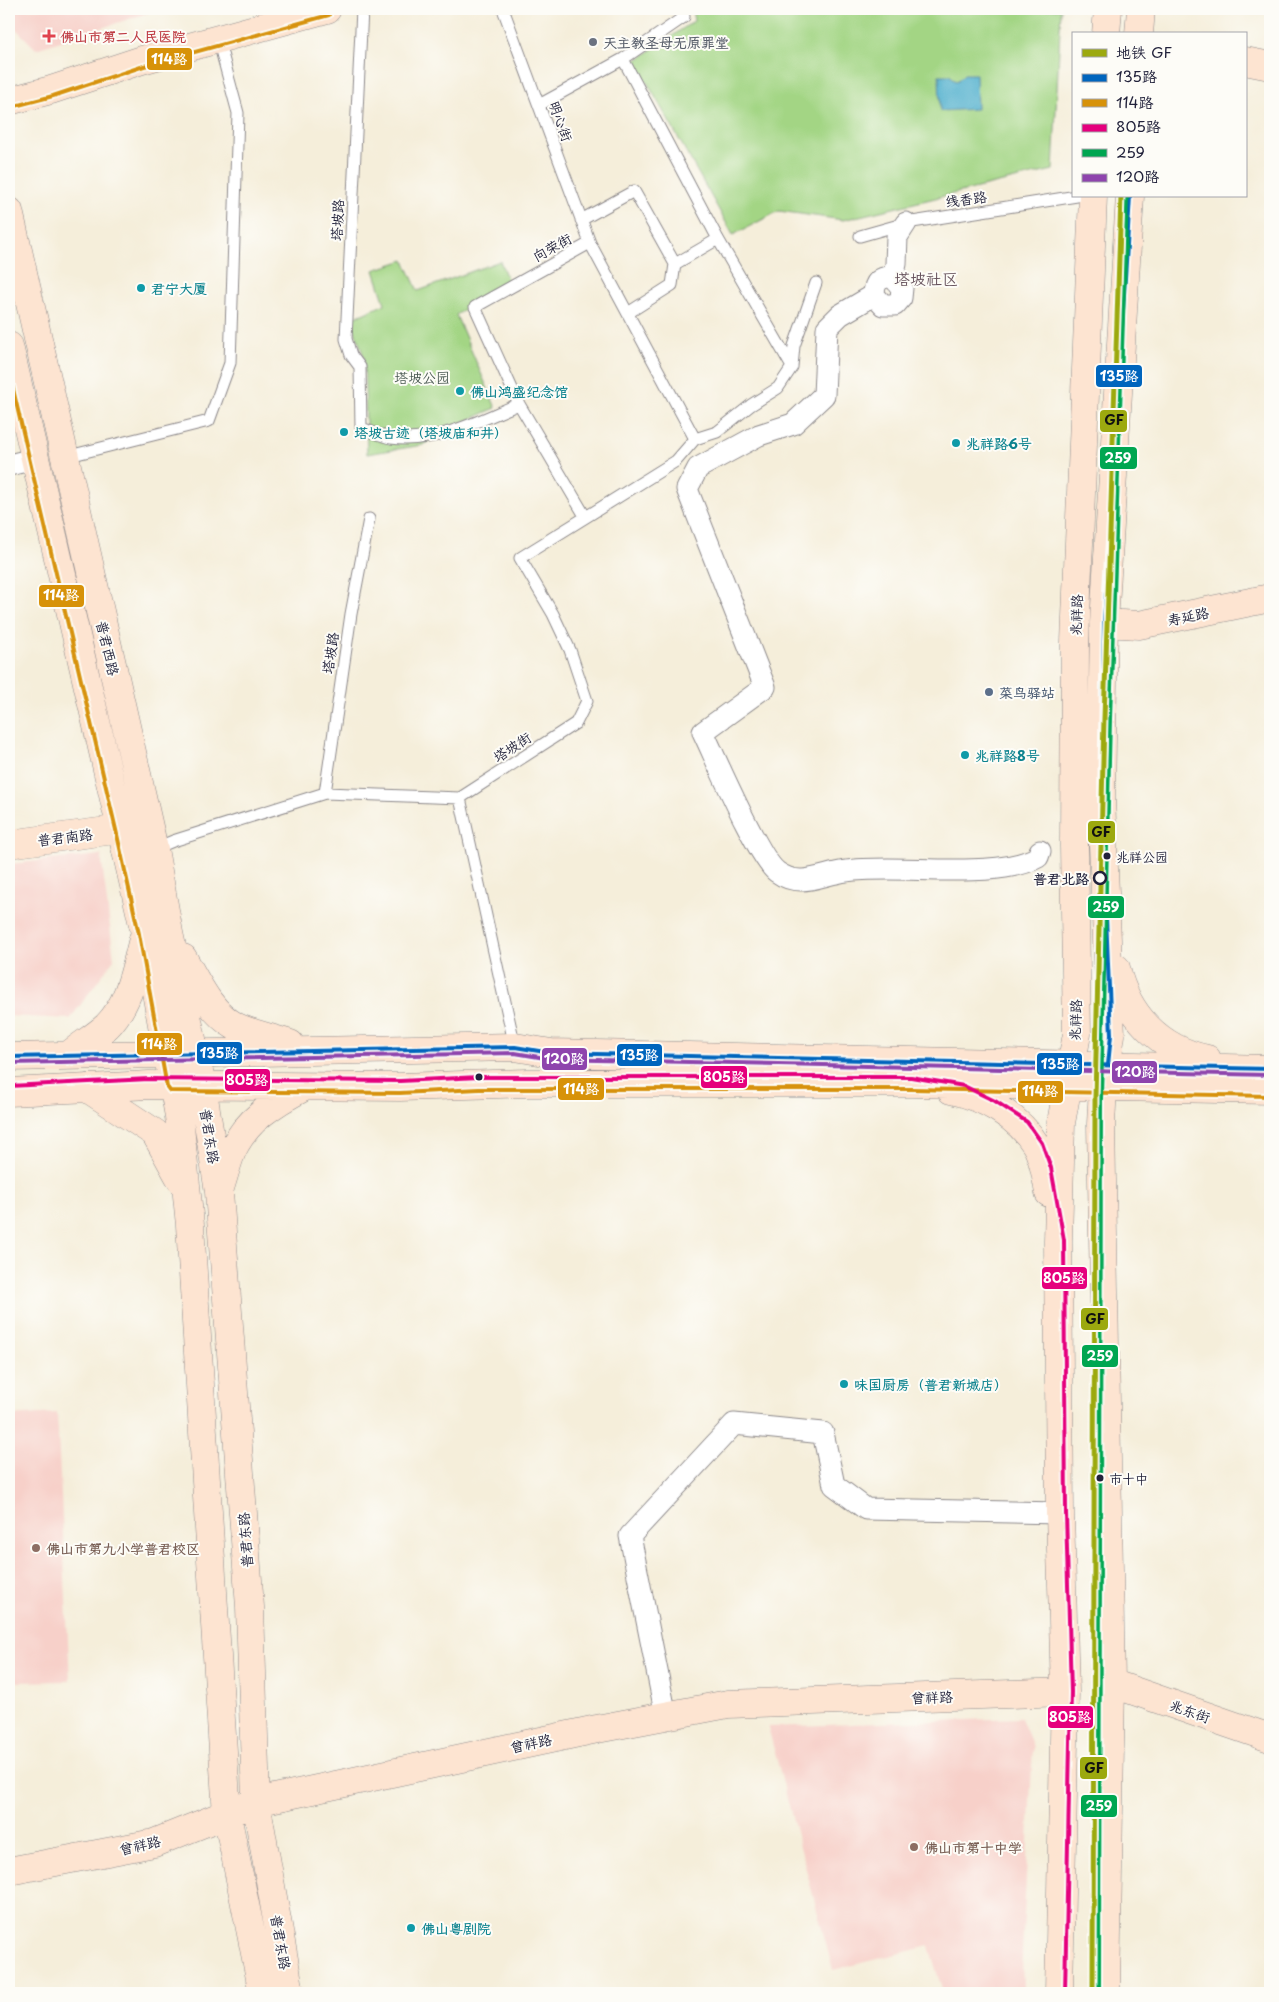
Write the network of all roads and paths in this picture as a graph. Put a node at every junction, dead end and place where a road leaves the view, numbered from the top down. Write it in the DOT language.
graph roads {
  1 [pos="327,9"];
  2 [pos="362,9"];
  3 [pos="503,9"];
  4 [pos="683,9"];
  5 [pos="1108,9"];
  6 [pos="1141,9"];
  7 [pos="1106,32"];
  8 [pos="1139,32"];
  9 [pos="218,39"];
  10 [pos="623,59"];
  11 [pos="1246,61"];
  12 [pos="1270,66"];
  13 [pos="9,101"];
  14 [pos="539,106"];
  15 [pos="1072,197"];
  16 [pos="1093,198"];
  17 [pos="1130,198"];
  18 [pos="9,211"];
  19 [pos="581,220"];
  20 [pos="906,222"];
  21 [pos="860,236"];
  22 [pos="718,239"];
  23 [pos="590,243"];
  24 [pos="675,264"];
  25 [pos="816,283"];
  26 [pos="628,314"];
  27 [pos="9,346"];
  28 [pos="792,367"];
  29 [pos="520,404"];
  30 [pos="695,439"];
  31 [pos="65,457"];
  32 [pos="21,462"];
  33 [pos="585,516"];
  34 [pos="369,519"];
  35 [pos="1270,598"];
  36 [pos="1104,623"];
  37 [pos="325,793"];
  38 [pos="460,798"];
  39 [pos="122,829"];
  40 [pos="9,844"];
  41 [pos="154,849"];
  42 [pos="1040,851"];
  43 [pos="1106,922"];
  44 [pos="157,933"];
  45 [pos="515,1047"];
  46 [pos="195,1052"];
  47 [pos="316,1052"];
  48 [pos="167,1053"];
  49 [pos="69,1054"];
  50 [pos="9,1057"];
  51 [pos="1258,1068"];
  52 [pos="1069,1075"];
  53 [pos="1106,1076"];
  54 [pos="911,1083"];
  55 [pos="202,1085"];
  56 [pos="173,1086"];
  57 [pos="306,1086"];
  58 [pos="86,1088"];
  59 [pos="1270,1090"];
  60 [pos="9,1092"];
  61 [pos="187,1192"];
  62 [pos="219,1192"];
  63 [pos="1058,1241"];
  64 [pos="1060,1513"];
  65 [pos="1111,1683"];
  66 [pos="1065,1692"];
  67 [pos="666,1716"];
  68 [pos="1270,1738"];
  69 [pos="256,1802"];
  70 [pos="227,1815"];
  71 [pos="9,1871"];
  72 [pos="1106,1982"];
  73 [pos="263,1993"];
  74 [pos="290,1993"];
  75 [pos="1059,1993"];
  76 [pos="1120,1993"];
  1 -- 9 [label="main road"];
  2 -- 29 [label="lane, 塔坡路"];
  3 -- 14 [label="lane, 明心街"];
  4 -- 10 [label="lane"];
  5 -- 7 [label="main road"];
  6 -- 8 [label="main road"];
  9 -- 13 [label="main road"];
  9 -- 31 [label="lane"];
  10 -- 14 [label="lane"];
  10 -- 22 [label="lane"];
  11 -- 12 [label="main road"];
  14 -- 19 [label="lane, 明心街"];
  15 -- 20 [label="lane, 线香路"];
  16 -- 52 [label="main road, 兆祥路"];
  17 -- 36 [label="main road, 兆祥路"];
  18 -- 31 [label="main road, 普君西路"];
  19 -- 23 [label="lane, 明心街"];
  19 -- 24 [label="lane"];
  20 -- 21 [label="lane, 线香路"];
  20 -- 42 [label="street"];
  22 -- 24 [label="lane"];
  22 -- 28 [label="lane"];
  23 -- 26 [label="lane, 向荣街"];
  23 -- 29 [label="lane, 向荣街"];
  24 -- 26 [label="lane"];
  25 -- 28 [label="lane"];
  26 -- 30 [label="lane, 向荣街"];
  27 -- 32 [label="main road, 普君西路"];
  28 -- 30 [label="lane"];
  29 -- 33 [label="lane, 向荣街"];
  30 -- 33 [label="lane"];
  31 -- 41 [label="main road, 普君西路"];
  32 -- 39 [label="main road, 普君西路"];
  33 -- 38 [label="lane, 塔坡街"];
  34 -- 37 [label="lane, 塔坡路"];
  35 -- 36 [label="main road, 寿延路"];
  36 -- 43 [label="main road, 兆祥路"];
  37 -- 38 [label="lane"];
  37 -- 41 [label="lane"];
  38 -- 45 [label="lane"];
  39 -- 40 [label="main road, 普君南路"];
  39 -- 44 [label="main road, 普君西路"];
  41 -- 44 [label="main road, 普君西路"];
  43 -- 51 [label="main road"];
  43 -- 53 [label="main road, 兆祥路"];
  44 -- 46 [label="main road, 普君西路"];
  44 -- 47 [label="main road"];
  44 -- 48 [label="main road, 普君西路"];
  44 -- 49 [label="main road"];
  45 -- 47 [label="main road"];
  45 -- 52 [label="main road"];
  46 -- 47 [label="main road"];
  46 -- 48 [label="main road"];
  46 -- 55 [label="main road, 普君西路"];
  48 -- 49 [label="main road"];
  48 -- 56 [label="main road, 普君西路"];
  49 -- 50 [label="main road"];
  51 -- 53 [label="main road"];
  52 -- 53 [label="main road"];
  52 -- 54 [label="main road"];
  52 -- 63 [label="main road, 兆祥路"];
  53 -- 59 [label="main road"];
  53 -- 65 [label="main road, 兆祥路"];
  54 -- 57 [label="main road"];
  54 -- 63 [label="main road"];
  55 -- 56 [label="main road"];
  55 -- 57 [label="main road"];
  55 -- 62 [label="main road, 普君东路"];
  56 -- 58 [label="main road"];
  56 -- 61 [label="main road, 普君东路"];
  57 -- 62 [label="main road"];
  58 -- 60 [label="main road"];
  58 -- 61 [label="main road"];
  61 -- 70 [label="main road, 普君东路"];
  62 -- 69 [label="main road, 普君东路"];
  63 -- 64 [label="main road, 兆祥路"];
  64 -- 66 [label="main road, 兆祥路"];
  64 -- 67 [label="street"];
  65 -- 68 [label="main road, 兆东街"];
  65 -- 72 [label="main road, 兆祥路"];
  66 -- 67 [label="main road, 曾祥路"];
  66 -- 75 [label="main road, 兆祥路"];
  67 -- 69 [label="main road, 曾祥路"];
  69 -- 70 [label="main road, 曾祥路"];
  69 -- 74 [label="main road, 普君东路"];
  70 -- 71 [label="main road, 曾祥路"];
  70 -- 73 [label="main road, 普君东路"];
  72 -- 76 [label="street"];
}
